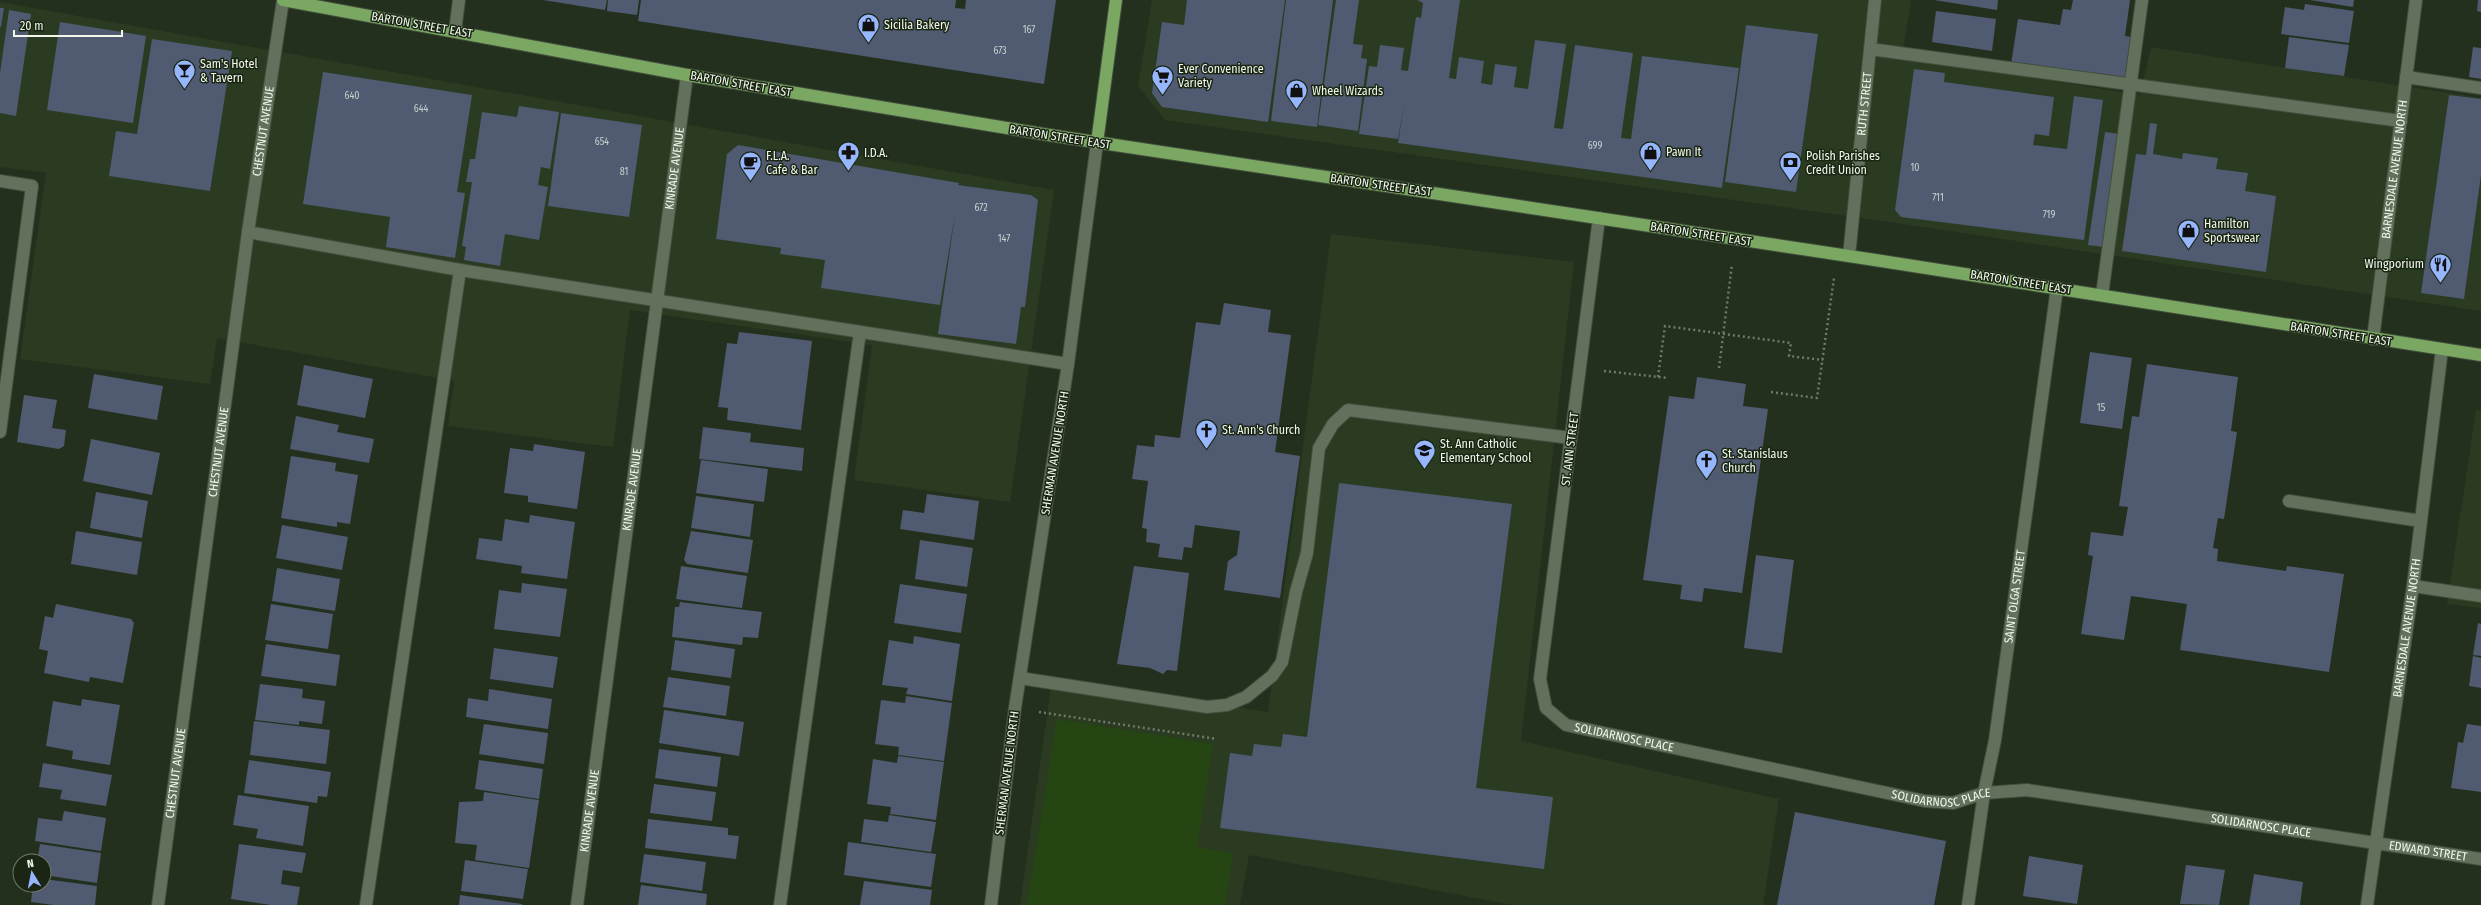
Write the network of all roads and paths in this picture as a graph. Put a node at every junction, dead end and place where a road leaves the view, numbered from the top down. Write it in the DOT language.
graph roads {
  1 [pos="283,0"];
  2 [pos="459,0"];
  3 [pos="1116,0"];
  4 [pos="1875,0"];
  5 [pos="2142,0"];
  6 [pos="2416,0"];
  7 [pos="455,32"];
  8 [pos="1870,49"];
  9 [pos="687,75"];
  10 [pos="2406,77"];
  11 [pos="2131,84"];
  12 [pos="2481,88"];
  13 [pos="2401,121"];
  14 [pos="1097,143"];
  15 [pos="0,181"];
  16 [pos="1599,218"];
  17 [pos="248,232"];
  18 [pos="1849,256"];
  19 [pos="460,270"];
  20 [pos="2057,288"];
  21 [pos="1728,293"];
  22 [pos="2102,295"];
  23 [pos="658,299"];
  24 [pos="1830,308"];
  25 [pos="860,332"];
  26 [pos="1723,334"];
  27 [pos="2372,339"];
  28 [pos="2442,349"];
  29 [pos="2481,355"];
  30 [pos="1822,360"];
  31 [pos="1068,364"];
  32 [pos="1580,368"];
  33 [pos="1719,368"];
  34 [pos="1658,377"];
  35 [pos="1668,378"];
  36 [pos="1771,392"];
  37 [pos="0,432"];
  38 [pos="1571,438"];
  39 [pos="2289,501"];
  40 [pos="2421,522"];
  41 [pos="2413,586"];
  42 [pos="2481,596"];
  43 [pos="1020,678"];
  44 [pos="1540,679"];
  45 [pos="1015,708"];
  46 [pos="1217,739"];
  47 [pos="1984,793"];
  48 [pos="2375,843"];
  49 [pos="2481,859"];
  50 [pos="158,905"];
  51 [pos="366,905"];
  52 [pos="577,905"];
  53 [pos="780,905"];
  54 [pos="990,905"];
  55 [pos="1968,905"];
  56 [pos="2367,905"];
  1 -- 7 [label="main road, BARTON STREET EAST"];
  1 -- 17 [label="street, CHESTNUT AVENUE"];
  2 -- 7 [label="street"];
  3 -- 14 [label="main road, SHERMAN AVENUE NORTH"];
  4 -- 8 [label="street, RUTH STREET"];
  5 -- 11 [label="street"];
  6 -- 10 [label="street, BARNESDALE AVENUE NORTH"];
  7 -- 9 [label="main road, BARTON STREET EAST"];
  8 -- 11 [label="street"];
  8 -- 18 [label="street, RUTH STREET"];
  9 -- 14 [label="main road, BARTON STREET EAST"];
  9 -- 23 [label="street, KINRADE AVENUE"];
  10 -- 12 [label="street"];
  10 -- 13 [label="street, BARNESDALE AVENUE NORTH"];
  11 -- 13 [label="street"];
  11 -- 22 [label="street"];
  13 -- 27 [label="street, BARNESDALE AVENUE NORTH"];
  14 -- 16 [label="main road, BARTON STREET EAST"];
  14 -- 31 [label="street, SHERMAN AVENUE NORTH"];
  15 -- 37 [label="street"];
  16 -- 18 [label="main road, BARTON STREET EAST"];
  16 -- 32 [label="street, ST. ANN STREET"];
  17 -- 19 [label="street"];
  17 -- 50 [label="street, CHESTNUT AVENUE"];
  18 -- 20 [label="main road, BARTON STREET EAST"];
  19 -- 23 [label="street"];
  19 -- 51 [label="street"];
  20 -- 22 [label="main road, BARTON STREET EAST"];
  20 -- 47 [label="street, SAINT OLGA STREET"];
  21 -- 26 [label="path"];
  22 -- 27 [label="main road, BARTON STREET EAST"];
  23 -- 25 [label="street"];
  23 -- 52 [label="street, KINRADE AVENUE"];
  24 -- 30 [label="path"];
  25 -- 31 [label="street"];
  25 -- 53 [label="street"];
  26 -- 30 [label="path"];
  26 -- 33 [label="path"];
  26 -- 34 [label="path"];
  27 -- 28 [label="main road, BARTON STREET EAST"];
  28 -- 29 [label="main road, BARTON STREET EAST"];
  28 -- 40 [label="street, BARNESDALE AVENUE NORTH"];
  30 -- 36 [label="path"];
  31 -- 43 [label="street, SHERMAN AVENUE NORTH"];
  32 -- 34 [label="path"];
  32 -- 38 [label="street, ST. ANN STREET"];
  34 -- 35 [label="path"];
  38 -- 43 [label="street"];
  38 -- 44 [label="street, ST. ANN STREET"];
  39 -- 40 [label="street"];
  40 -- 41 [label="street, BARNESDALE AVENUE NORTH"];
  41 -- 42 [label="street"];
  41 -- 48 [label="street, BARNESDALE AVENUE NORTH"];
  43 -- 45 [label="street, SHERMAN AVENUE NORTH"];
  44 -- 47 [label="street, SOLIDARNOSC PLACE"];
  45 -- 46 [label="path"];
  45 -- 54 [label="street, SHERMAN AVENUE NORTH"];
  47 -- 48 [label="street, SOLIDARNOSC PLACE"];
  47 -- 55 [label="street, SAINT OLGA STREET"];
  48 -- 49 [label="street, EDWARD STREET"];
  48 -- 56 [label="street, BARNESDALE AVENUE NORTH"];
}
